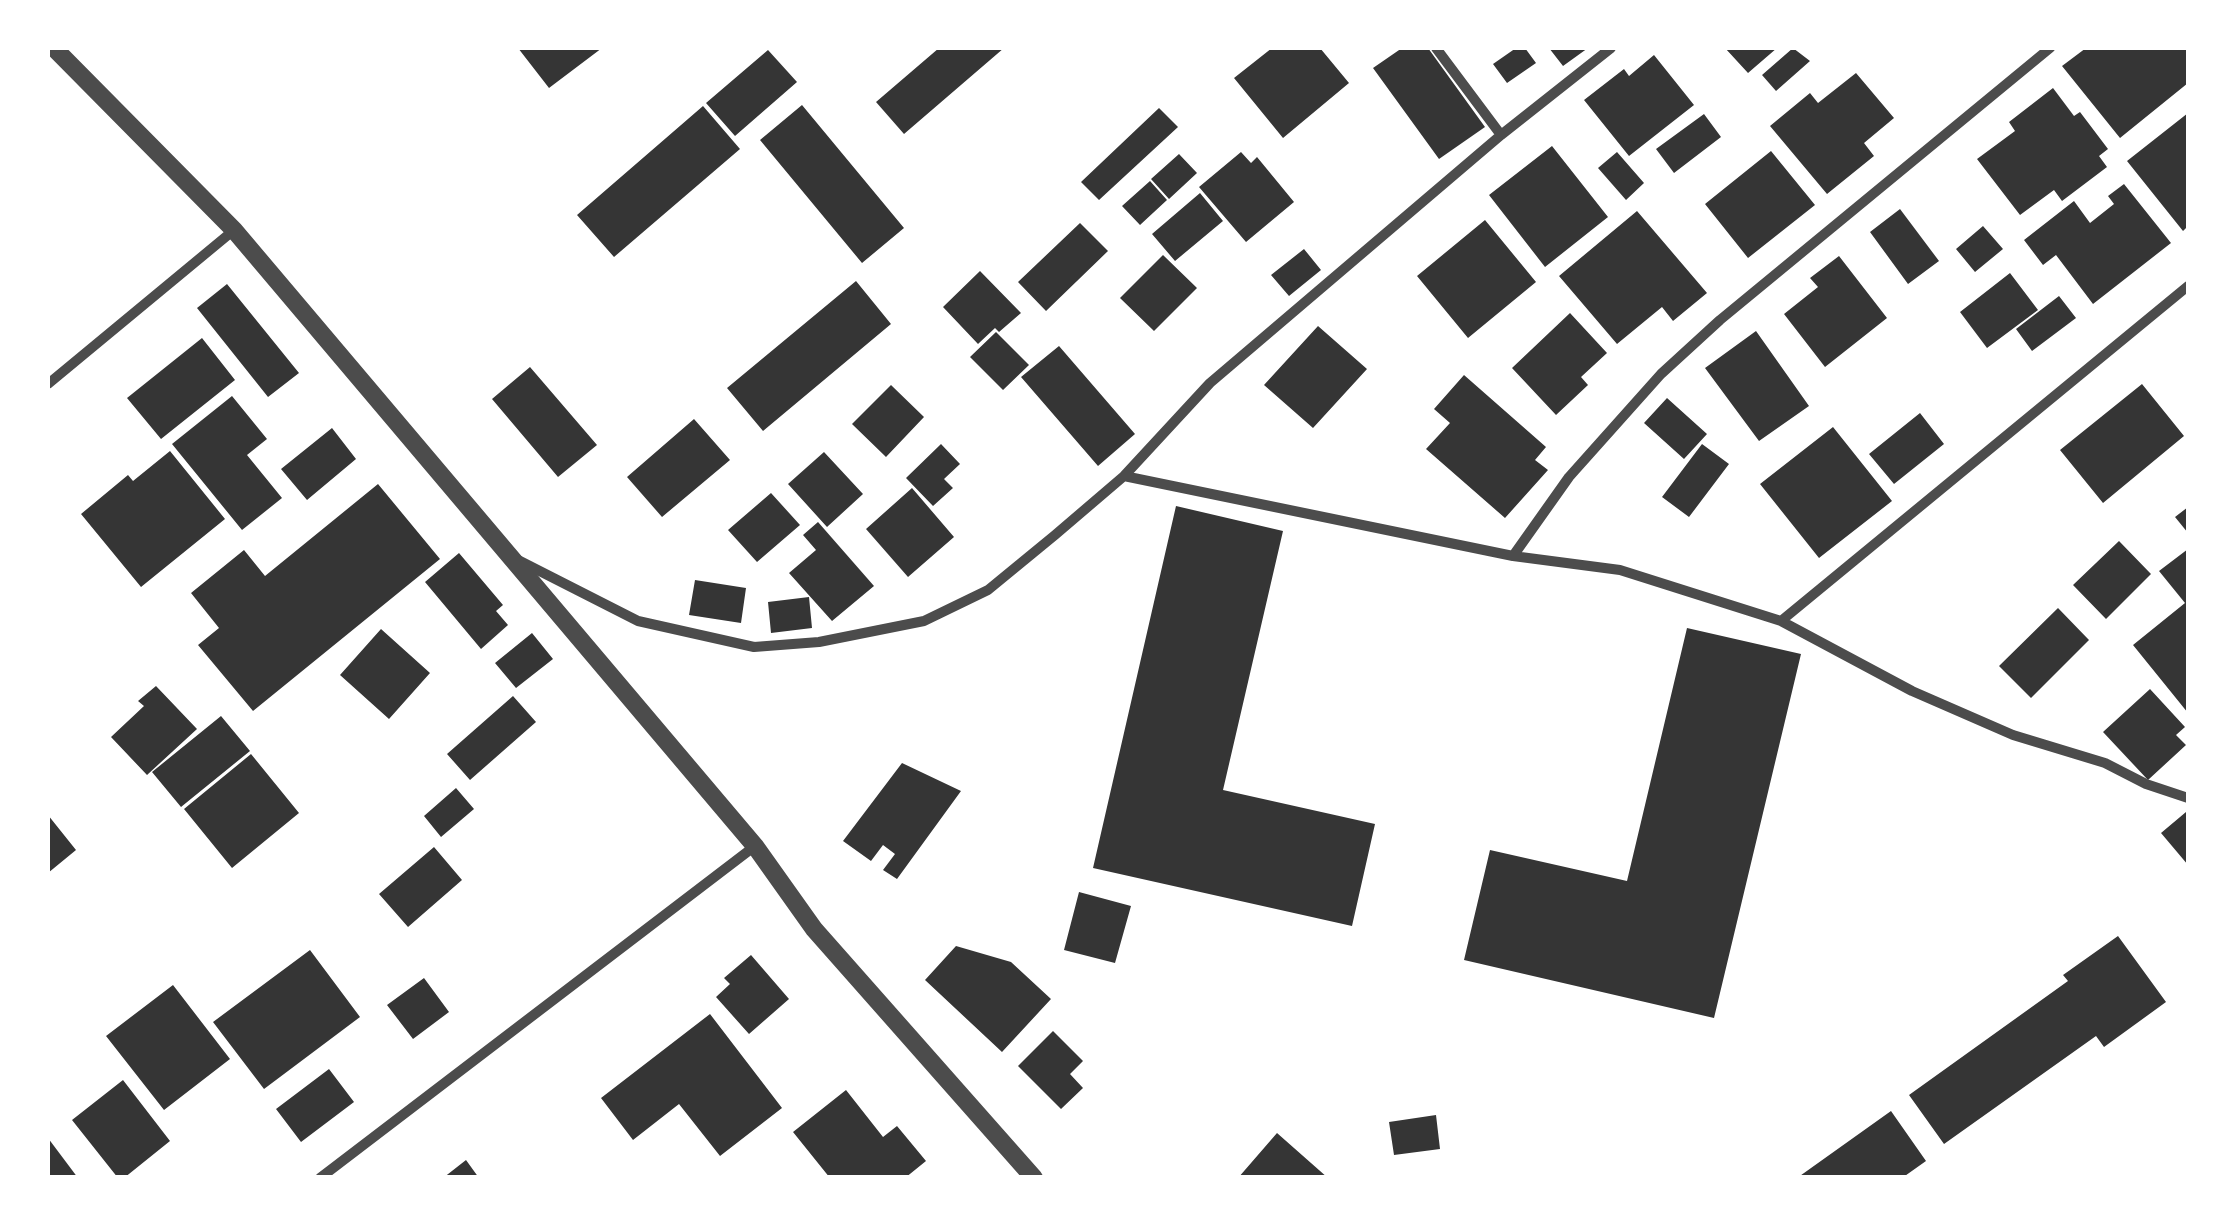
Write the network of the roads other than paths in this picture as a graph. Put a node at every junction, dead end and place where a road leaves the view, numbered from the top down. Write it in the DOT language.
graph roads {
  1 [pos="54,48"];
  2 [pos="1436,48"];
  3 [pos="1611,48"];
  4 [pos="2050,48"];
  5 [pos="1501,135"];
  6 [pos="234,230"];
  7 [pos="2188,286"];
  8 [pos="48,384"];
  9 [pos="1124,476"];
  10 [pos="1513,556"];
  11 [pos="513,558"];
  12 [pos="1781,621"];
  13 [pos="2188,798"];
  14 [pos="755,846"];
  15 [pos="320,1178"];
  16 [pos="1034,1178"];
  1 -- 6 [label="street"];
  2 -- 5 [label="street"];
  3 -- 5 [label="street"];
  4 -- 10 [label="street"];
  5 -- 9 [label="street"];
  6 -- 8 [label="street"];
  6 -- 11 [label="street"];
  7 -- 12 [label="street"];
  9 -- 10 [label="street"];
  9 -- 11 [label="street"];
  10 -- 12 [label="street"];
  11 -- 14 [label="street"];
  12 -- 13 [label="street"];
  14 -- 15 [label="street"];
  14 -- 16 [label="street"];
}
